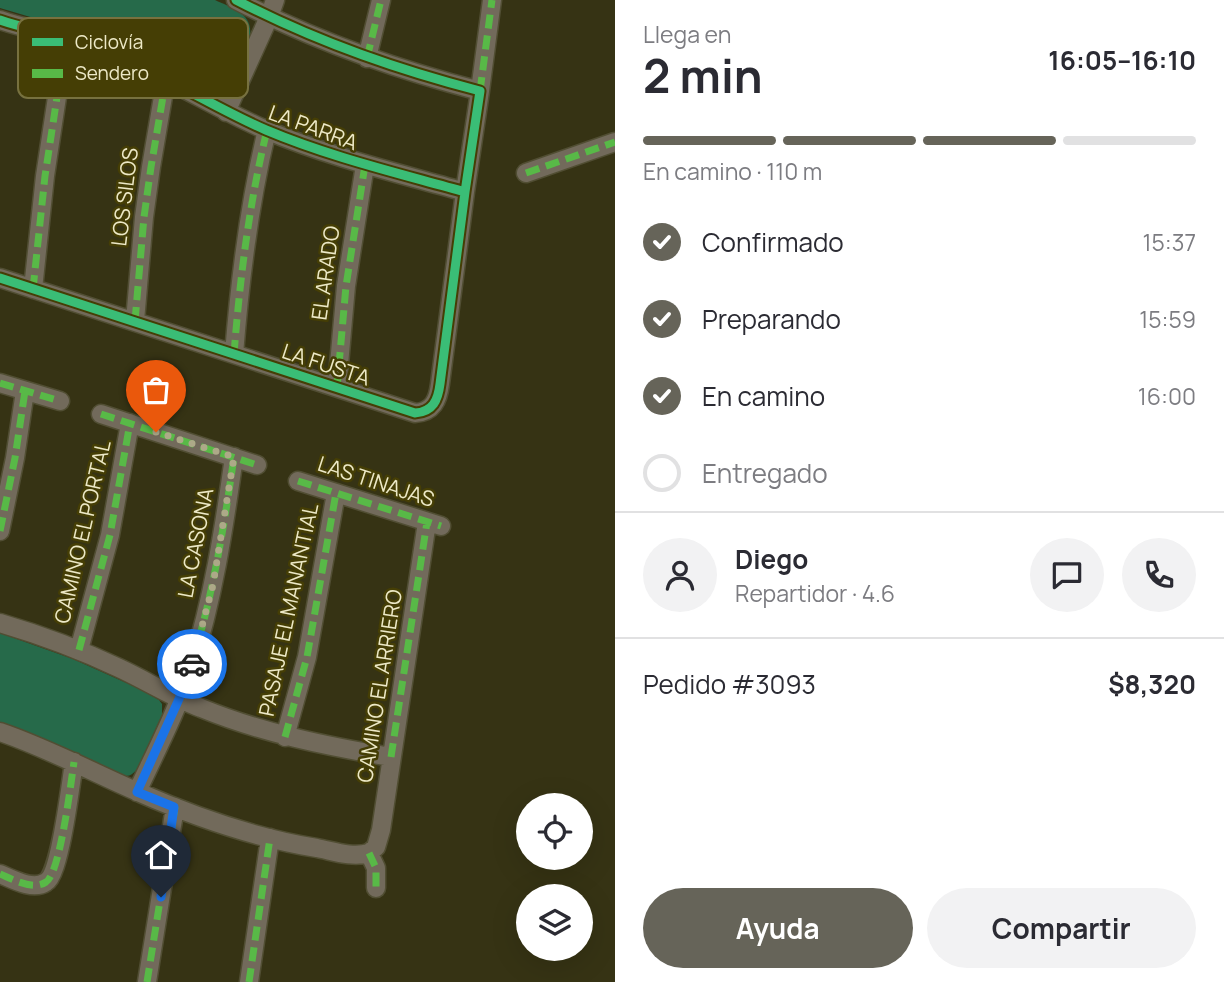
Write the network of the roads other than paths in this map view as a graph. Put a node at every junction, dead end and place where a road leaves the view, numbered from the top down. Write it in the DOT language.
graph roads {
  1 [pos="236,0"];
  2 [pos="381,0"];
  3 [pos="492,0"];
  4 [pos="272,9"];
  5 [pos="0,20"];
  6 [pos="18,25"];
  7 [pos="367,58"];
  8 [pos="248,63"];
  9 [pos="480,91"];
  10 [pos="57,98"];
  11 [pos="163,98"];
  12 [pos="201,98"];
  13 [pos="232,98"];
  14 [pos="226,112"];
  15 [pos="267,130"];
  16 [pos="615,142"];
  17 [pos="365,165"];
  18 [pos="526,173"];
  19 [pos="465,192"];
  20 [pos="0,278"];
  21 [pos="33,289"];
  22 [pos="135,321"];
  23 [pos="234,354"];
  24 [pos="0,383"];
  25 [pos="337,387"];
  26 [pos="25,391"];
  27 [pos="60,401"];
  28 [pos="101,414"];
  29 [pos="130,423"];
  30 [pos="234,457"];
  31 [pos="257,465"];
  32 [pos="298,481"];
  33 [pos="336,493"];
  34 [pos="434,524"];
  35 [pos="0,531"];
  36 [pos="0,623"];
  37 [pos="79,650"];
  38 [pos="179,699"];
  39 [pos="0,732"];
  40 [pos="285,737"];
  41 [pos="391,757"];
  42 [pos="74,762"];
  43 [pos="137,792"];
  44 [pos="174,807"];
  45 [pos="270,838"];
  46 [pos="369,853"];
  47 [pos="0,874"];
  48 [pos="376,888"];
  49 [pos="147,982"];
  50 [pos="249,982"];
  1 -- 4 [label="street"];
  2 -- 7 [label="street"];
  3 -- 9 [label="street"];
  4 -- 7 [label="street"];
  4 -- 8 [label="street"];
  5 -- 6 [label="street, LA PARRA"];
  7 -- 9 [label="street"];
  9 -- 19 [label="street"];
  10 -- 21 [label="street"];
  11 -- 22 [label="street, LOS SILOS"];
  12 -- 14 [label="street, LA PARRA"];
  13 -- 14 [label="street"];
  14 -- 15 [label="street, LA PARRA"];
  15 -- 17 [label="street, LA PARRA"];
  15 -- 23 [label="street"];
  16 -- 18 [label="street"];
  17 -- 19 [label="street, LA PARRA"];
  17 -- 25 [label="street, EL ARADO"];
  19 -- 25 [label="street, LA FUSTA"];
  20 -- 21 [label="street, LA FUSTA"];
  21 -- 22 [label="street, LA FUSTA"];
  22 -- 23 [label="street, LA FUSTA"];
  23 -- 25 [label="street, LA FUSTA"];
  24 -- 26 [label="street"];
  26 -- 27 [label="street"];
  26 -- 35 [label="street"];
  28 -- 29 [label="street"];
  29 -- 30 [label="street"];
  29 -- 37 [label="street, CAMINO EL PORTAL"];
  30 -- 31 [label="street"];
  30 -- 38 [label="street, LA CASONA"];
  32 -- 33 [label="street, LAS TINAJAS"];
  33 -- 34 [label="street, LAS TINAJAS"];
  33 -- 40 [label="street, PASAJE EL MANANTIAL"];
  34 -- 41 [label="street, CAMINO EL ARRIERO"];
  36 -- 37 [label="street"];
  37 -- 38 [label="street"];
  38 -- 40 [label="street"];
  38 -- 43 [label="street, LA CASONA"];
  39 -- 42 [label="street"];
  40 -- 41 [label="street"];
  41 -- 46 [label="street, CAMINO EL ARRIERO"];
  42 -- 43 [label="street"];
  42 -- 47 [label="street"];
  43 -- 44 [label="street"];
  44 -- 45 [label="street"];
  44 -- 49 [label="street"];
  45 -- 46 [label="street"];
  45 -- 50 [label="street"];
  46 -- 48 [label="street"];
}
